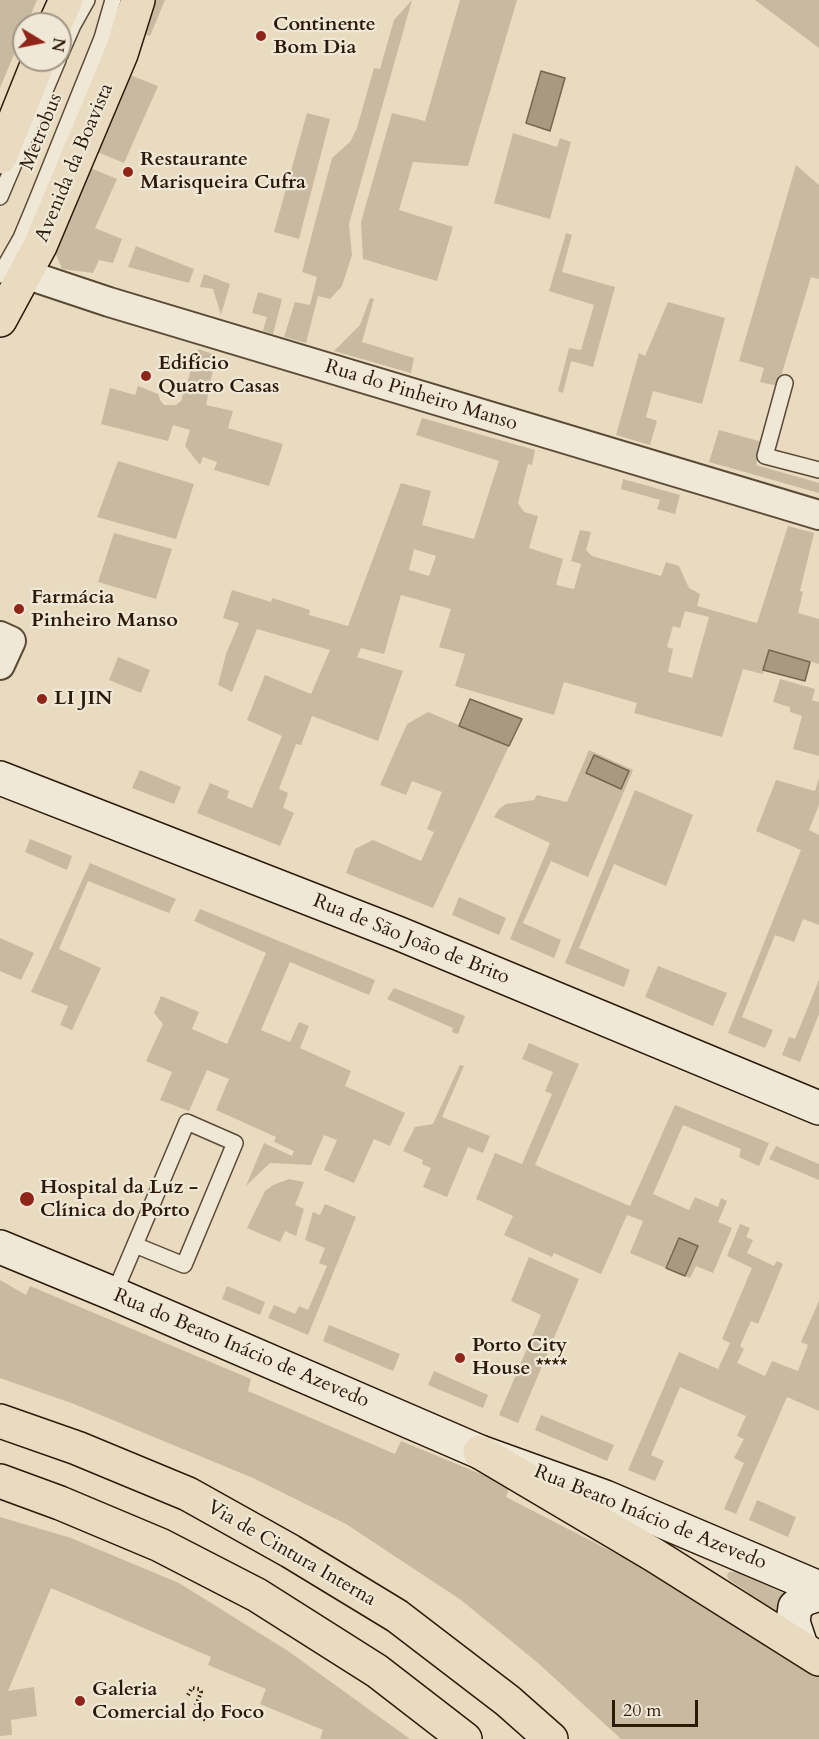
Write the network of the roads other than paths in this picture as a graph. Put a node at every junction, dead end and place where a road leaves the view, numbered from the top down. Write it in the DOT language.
graph roads {
  1 [pos="87,0"];
  2 [pos="113,0"];
  3 [pos="138,0"];
  4 [pos="72,25"];
  5 [pos="34,72"];
  6 [pos="53,72"];
  7 [pos="0,157"];
  8 [pos="0,197"];
  9 [pos="12,275"];
  10 [pos="0,320"];
  11 [pos="785,383"];
  12 [pos="819,470"];
  13 [pos="819,516"];
  14 [pos="0,636"];
  15 [pos="0,665"];
  16 [pos="0,778"];
  17 [pos="819,1108"];
  18 [pos="135,1245"];
  19 [pos="0,1246"];
  20 [pos="114,1294"];
  21 [pos="0,1421"];
  22 [pos="480,1452"];
  23 [pos="0,1481"];
  24 [pos="819,1587"];
  25 [pos="819,1594"];
  26 [pos="810,1652"];
  27 [pos="465,1739"];
  28 [pos="551,1739"];
  1 -- 4 [label="lane"];
  2 -- 9 [label="lane, Metrobus"];
  3 -- 9 [label="main road, Avenida da Boavista"];
  5 -- 7 [label="main road"];
  6 -- 8 [label="lane, Metrobus"];
  9 -- 10 [label="main road, Avenida da Boavista"];
  9 -- 13 [label="street, Rua do Pinheiro Manso"];
  11 -- 12 [label="lane"];
  14 -- 15 [label="street"];
  16 -- 17 [label="main road, Rua de São João de Brito"];
  18 -- 18 [label="lane"];
  18 -- 20 [label="lane"];
  19 -- 20 [label="main road, Rua do Beato Inácio de Azevedo"];
  20 -- 22 [label="main road, Rua do Beato Inácio de Azevedo"];
  21 -- 28 [label="main road, Via de Cintura Interna"];
  22 -- 24 [label="main road, Rua Beato Inácio de Azevedo"];
  22 -- 26 [label="main road"];
  23 -- 27 [label="main road"];
  25 -- 26 [label="main road"];
}
